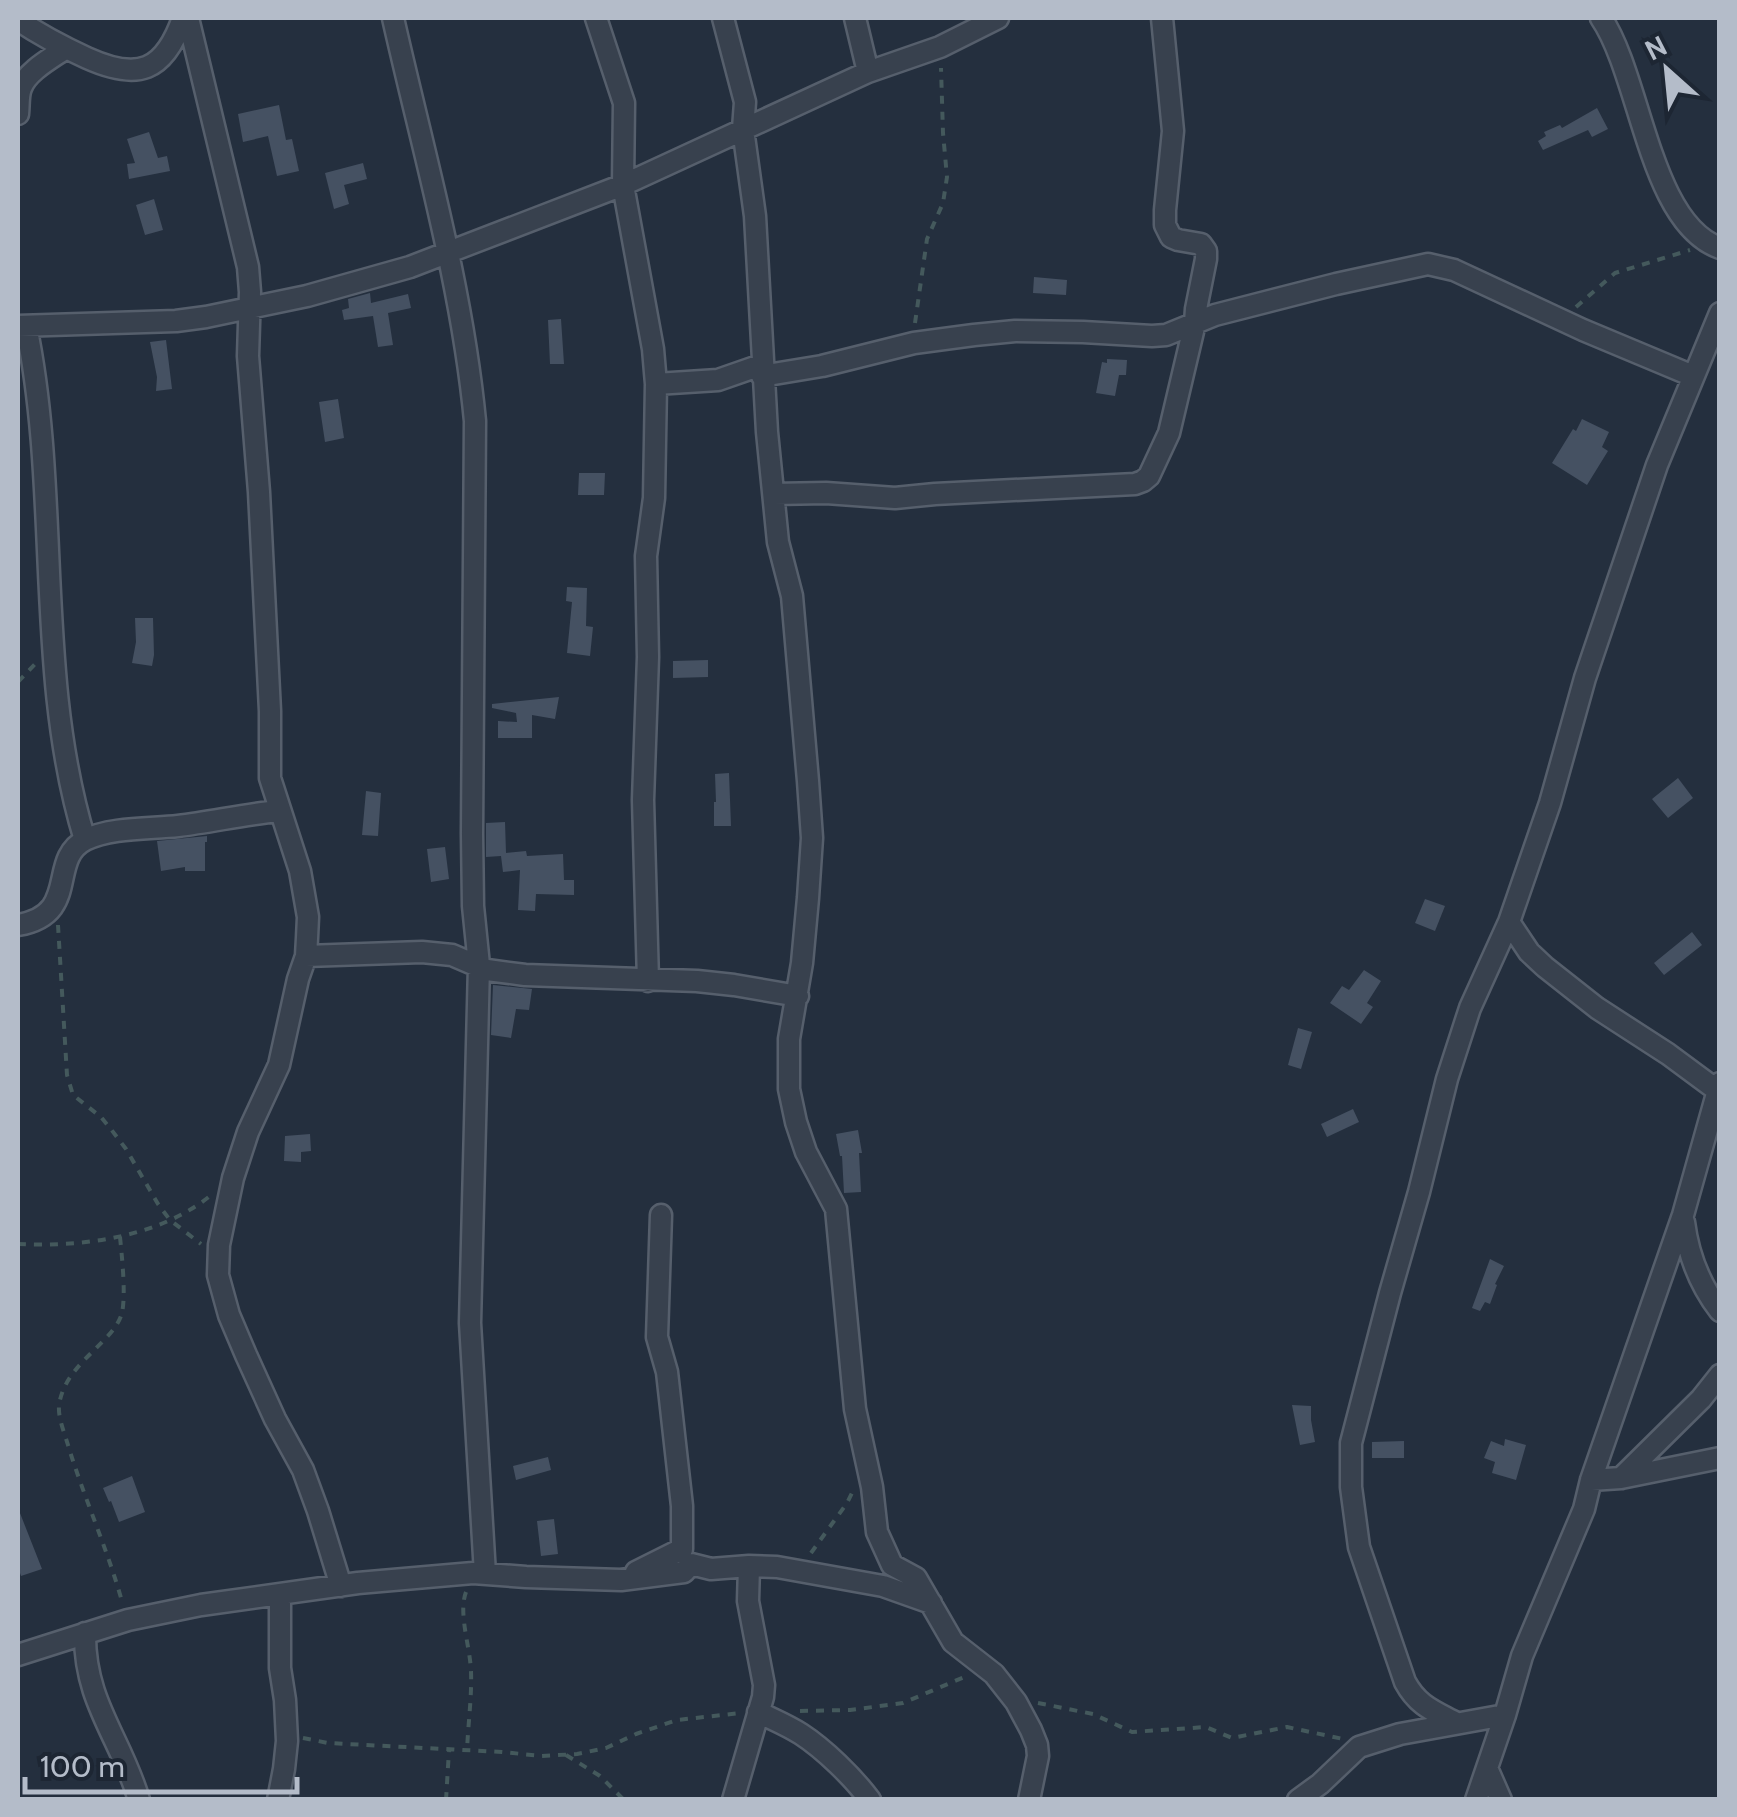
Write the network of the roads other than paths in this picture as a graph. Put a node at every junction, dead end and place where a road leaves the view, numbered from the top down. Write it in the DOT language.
graph roads {
  1 [pos="186,18"];
  2 [pos="394,18"];
  3 [pos="596,18"];
  4 [pos="723,18"];
  5 [pos="855,18"];
  6 [pos="998,18"];
  7 [pos="1162,18"];
  8 [pos="1601,18"];
  9 [pos="18,20"];
  10 [pos="66,48"];
  11 [pos="868,72"];
  12 [pos="18,114"];
  13 [pos="743,129"];
  14 [pos="623,185"];
  15 [pos="1713,246"];
  16 [pos="448,253"];
  17 [pos="249,308"];
  18 [pos="1720,313"];
  19 [pos="1195,323"];
  20 [pos="22,326"];
  21 [pos="762,371"];
  22 [pos="1693,376"];
  23 [pos="656,384"];
  24 [pos="774,494"];
  25 [pos="280,811"];
  26 [pos="85,840"];
  27 [pos="1509,922"];
  28 [pos="18,926"];
  29 [pos="306,956"];
  30 [pos="478,966"];
  31 [pos="648,981"];
  32 [pos="798,996"];
  33 [pos="1718,1087"];
  34 [pos="661,1215"];
  35 [pos="1683,1216"];
  36 [pos="1720,1311"];
  37 [pos="1720,1376"];
  38 [pos="1720,1458"];
  39 [pos="1621,1478"];
  40 [pos="1591,1480"];
  41 [pos="749,1566"];
  42 [pos="479,1574"];
  43 [pos="621,1580"];
  44 [pos="341,1586"];
  45 [pos="280,1595"];
  46 [pos="931,1603"];
  47 [pos="86,1633"];
  48 [pos="18,1655"];
  49 [pos="760,1707"];
  50 [pos="1505,1715"];
  51 [pos="1456,1723"];
  52 [pos="1487,1768"];
  53 [pos="140,1800"];
  54 [pos="278,1800"];
  55 [pos="733,1800"];
  56 [pos="870,1800"];
  57 [pos="1029,1800"];
  58 [pos="1298,1800"];
  59 [pos="1476,1800"];
  60 [pos="1501,1800"];
  1 -- 10 [label="street"];
  1 -- 17 [label="street"];
  2 -- 16 [label="street"];
  3 -- 14 [label="street"];
  4 -- 13 [label="street"];
  5 -- 11 [label="street"];
  6 -- 11 [label="street"];
  7 -- 19 [label="street"];
  8 -- 15 [label="street"];
  9 -- 10 [label="street"];
  10 -- 12 [label="street"];
  11 -- 13 [label="street"];
  13 -- 14 [label="street"];
  13 -- 21 [label="street"];
  14 -- 16 [label="street"];
  14 -- 23 [label="street"];
  16 -- 17 [label="street"];
  16 -- 30 [label="street"];
  17 -- 20 [label="street"];
  17 -- 25 [label="street"];
  18 -- 22 [label="street"];
  19 -- 21 [label="street"];
  19 -- 22 [label="street"];
  19 -- 24 [label="street"];
  20 -- 26 [label="street"];
  21 -- 23 [label="street"];
  21 -- 24 [label="street"];
  22 -- 27 [label="street"];
  23 -- 31 [label="street"];
  24 -- 32 [label="street"];
  25 -- 26 [label="street"];
  25 -- 29 [label="street"];
  26 -- 28 [label="street"];
  27 -- 33 [label="street"];
  27 -- 51 [label="street"];
  29 -- 30 [label="street"];
  29 -- 44 [label="street"];
  30 -- 31 [label="street"];
  30 -- 42 [label="street"];
  31 -- 32 [label="street"];
  32 -- 46 [label="street"];
  33 -- 35 [label="street"];
  34 -- 43 [label="street"];
  35 -- 36 [label="street"];
  35 -- 40 [label="street"];
  37 -- 39 [label="street"];
  38 -- 39 [label="street"];
  39 -- 40 [label="street"];
  40 -- 50 [label="street"];
  41 -- 43 [label="street"];
  41 -- 46 [label="street"];
  41 -- 49 [label="street"];
  42 -- 43 [label="street"];
  42 -- 44 [label="street"];
  44 -- 45 [label="street"];
  45 -- 47 [label="street"];
  45 -- 54 [label="street"];
  46 -- 57 [label="street"];
  47 -- 48 [label="street"];
  47 -- 53 [label="street"];
  49 -- 55 [label="street"];
  49 -- 56 [label="street"];
  50 -- 51 [label="street"];
  50 -- 52 [label="street"];
  51 -- 58 [label="street"];
  52 -- 59 [label="street"];
  52 -- 60 [label="street"];
}
